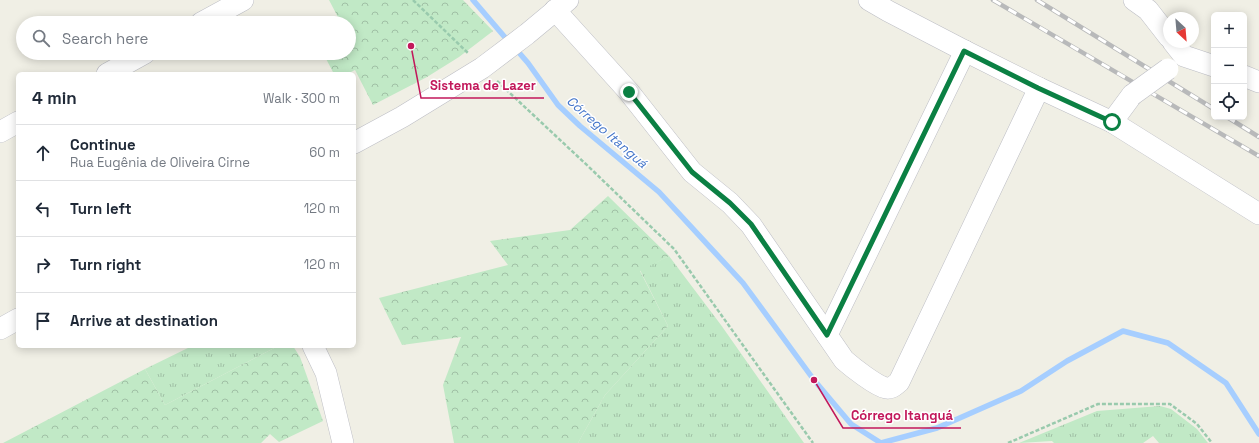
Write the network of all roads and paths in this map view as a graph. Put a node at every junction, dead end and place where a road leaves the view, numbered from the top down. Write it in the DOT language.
graph roads {
  1 [pos="243,0"];
  2 [pos="414,0"];
  3 [pos="869,0"];
  4 [pos="1134,0"];
  5 [pos="562,5"];
  6 [pos="214,16"];
  7 [pos="1163,29"];
  8 [pos="1179,49"];
  9 [pos="964,51"];
  10 [pos="132,60"];
  11 [pos="489,62"];
  12 [pos="1211,65"];
  13 [pos="111,72"];
  14 [pos="1247,77"];
  15 [pos="1259,82"];
  16 [pos="1038,88"];
  17 [pos="1112,122"];
  18 [pos="16,123"];
  19 [pos="0,132"];
  20 [pos="356,142"];
  21 [pos="1259,214"];
  22 [pos="16,320"];
  23 [pos="0,329"];
  24 [pos="827,335"];
  25 [pos="314,348"];
  26 [pos="343,443"];
  27 [pos="813,443"];
  28 [pos="1008,443"];
  29 [pos="1212,443"];
  1 -- 6 [label="street"];
  2 -- 11 [label="path"];
  3 -- 9 [label="street"];
  4 -- 7 [label="street"];
  5 -- 11 [label="street"];
  5 -- 24 [label="street"];
  8 -- 12 [label="street"];
  8 -- 17 [label="street, bridge"];
  9 -- 16 [label="street"];
  9 -- 24 [label="street"];
  10 -- 13 [label="street"];
  11 -- 20 [label="street"];
  11 -- 27 [label="path"];
  14 -- 15 [label="street"];
  16 -- 17 [label="street"];
  16 -- 24 [label="street"];
  17 -- 21 [label="street"];
  18 -- 19 [label="street"];
  22 -- 23 [label="street"];
  25 -- 26 [label="street"];
  28 -- 29 [label="path"];
}
